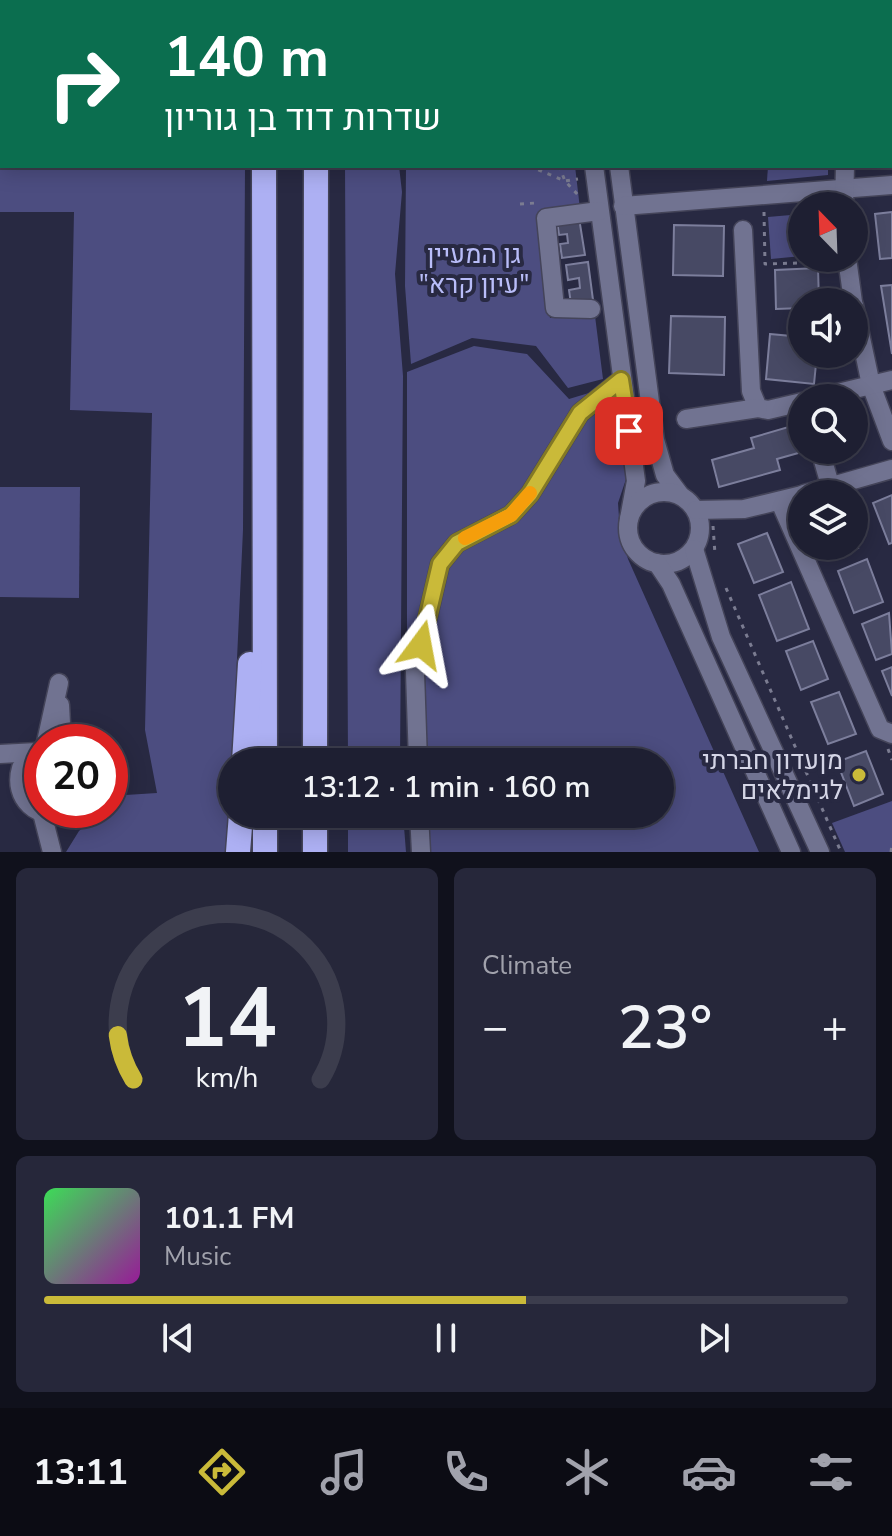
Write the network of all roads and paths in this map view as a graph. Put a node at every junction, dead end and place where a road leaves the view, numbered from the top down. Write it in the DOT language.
graph roads {
  1 [pos="264,168"];
  2 [pos="316,168"];
  3 [pos="534,168"];
  4 [pos="560,168"];
  5 [pos="619,168"];
  6 [pos="845,168"];
  7 [pos="595,171"];
  8 [pos="565,181"];
  9 [pos="892,185"];
  10 [pos="844,192"];
  11 [pos="866,192"];
  12 [pos="788,200"];
  13 [pos="764,202"];
  14 [pos="623,206"];
  15 [pos="598,207"];
  16 [pos="743,230"];
  17 [pos="788,263"];
  18 [pos="591,309"];
  19 [pos="867,368"];
  20 [pos="621,380"];
  21 [pos="892,380"];
  22 [pos="871,385"];
  23 [pos="868,386"];
  24 [pos="788,405"];
  25 [pos="758,408"];
  26 [pos="686,419"];
  27 [pos="264,438"];
  28 [pos="892,441"];
  29 [pos="892,469"];
  30 [pos="849,480"];
  31 [pos="680,495"];
  32 [pos="788,499"];
  33 [pos="780,502"];
  34 [pos="629,519"];
  35 [pos="703,526"];
  36 [pos="657,563"];
  37 [pos="716,566"];
  38 [pos="723,580"];
  39 [pos="48,724"];
  40 [pos="61,724"];
  41 [pos="892,734"];
  42 [pos="245,748"];
  43 [pos="265,748"];
  44 [pos="315,748"];
  45 [pos="418,748"];
  46 [pos="24,751"];
  47 [pos="0,754"];
  48 [pos="24,765"];
  49 [pos="0,776"];
  50 [pos="20,791"];
  51 [pos="24,800"];
  52 [pos="46,828"];
  53 [pos="61,828"];
  54 [pos="240,828"];
  55 [pos="265,828"];
  56 [pos="315,828"];
  57 [pos="420,828"];
  58 [pos="892,844"];
  59 [pos="52,848"];
  60 [pos="238,852"];
  61 [pos="265,852"];
  62 [pos="315,852"];
  63 [pos="421,852"];
  64 [pos="791,852"];
  65 [pos="820,852"];
  66 [pos="841,852"];
  67 [pos="891,852"];
  1 -- 27 [label="highway"];
  2 -- 44 [label="highway"];
  3 -- 8 [label="path"];
  4 -- 8 [label="path"];
  5 -- 14 [label="street"];
  6 -- 10 [label="street"];
  7 -- 8 [label="path"];
  7 -- 15 [label="street"];
  8 -- 15 [label="path"];
  9 -- 11 [label="street"];
  12 -- 14 [label="street"];
  13 -- 17 [label="path"];
  14 -- 31 [label="street"];
  15 -- 18 [label="street"];
  15 -- 20 [label="street"];
  16 -- 25 [label="street"];
  19 -- 22 [label="street"];
  20 -- 34 [label="street"];
  20 -- 45 [label="street"];
  21 -- 22 [label="street"];
  22 -- 23 [label="street"];
  22 -- 28 [label="street"];
  24 -- 25 [label="street"];
  25 -- 26 [label="street"];
  27 -- 42 [label="highway"];
  27 -- 43 [label="highway"];
  29 -- 30 [label="street"];
  31 -- 34 [label="street"];
  31 -- 35 [label="street"];
  32 -- 33 [label="street"];
  33 -- 35 [label="street"];
  33 -- 41 [label="street"];
  34 -- 36 [label="street"];
  35 -- 36 [label="street"];
  35 -- 37 [label="path"];
  35 -- 65 [label="street"];
  36 -- 64 [label="street"];
  38 -- 66 [label="path"];
  39 -- 40 [label="street"];
  46 -- 47 [label="street"];
  48 -- 50 [label="street"];
  49 -- 50 [label="street"];
  50 -- 51 [label="street"];
  52 -- 59 [label="street"];
  53 -- 59 [label="street"];
  54 -- 60 [label="highway"];
  55 -- 61 [label="highway"];
  56 -- 62 [label="highway"];
  57 -- 63 [label="street"];
  58 -- 67 [label="path"];
}
